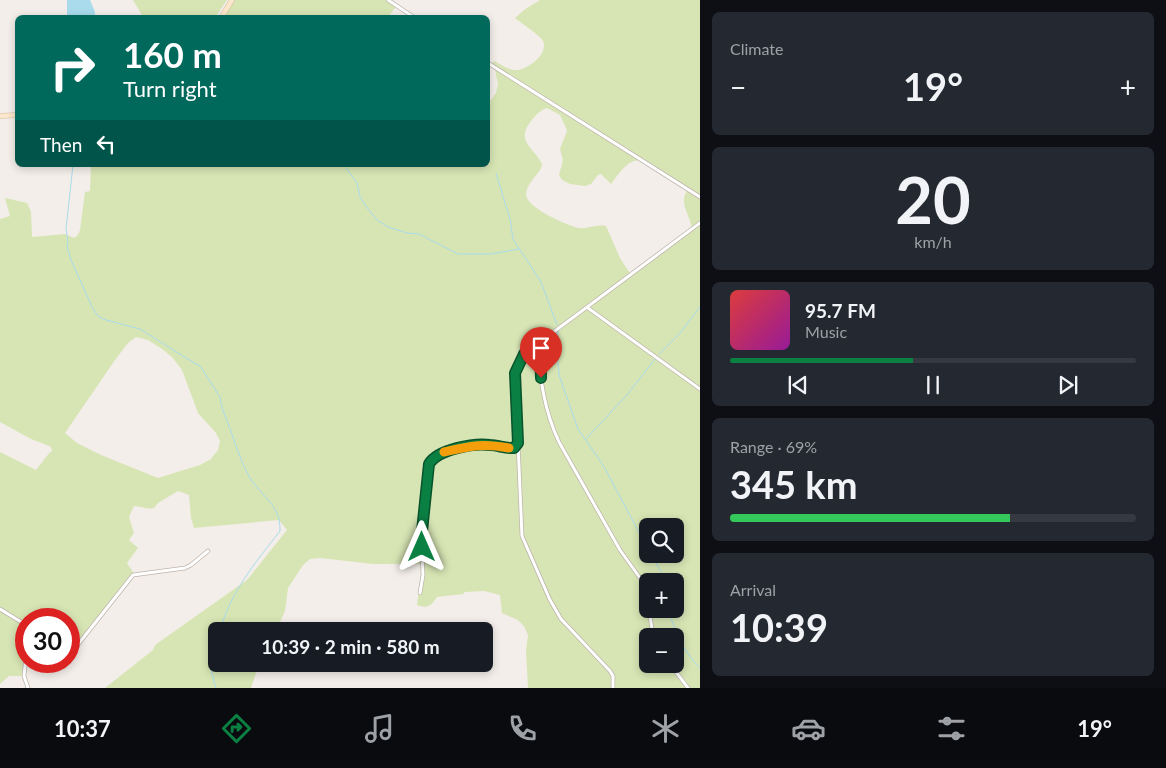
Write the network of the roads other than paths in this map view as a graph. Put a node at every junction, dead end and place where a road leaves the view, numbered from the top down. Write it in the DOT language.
graph roads {
  1 [pos="232,0"];
  2 [pos="388,0"];
  3 [pos="223,15"];
  4 [pos="410,15"];
  5 [pos="490,65"];
  6 [pos="15,115"];
  7 [pos="0,116"];
  8 [pos="700,197"];
  9 [pos="700,223"];
  10 [pos="588,308"];
  11 [pos="540,342"];
  12 [pos="700,389"];
  13 [pos="518,443"];
  14 [pos="208,551"];
  15 [pos="639,577"];
  16 [pos="420,593"];
  17 [pos="0,609"];
  18 [pos="15,618"];
  19 [pos="80,642"];
  20 [pos="24,673"];
  21 [pos="676,673"];
  22 [pos="686,687"];
  23 [pos="28,688"];
  24 [pos="613,688"];
  1 -- 3 [label="street"];
  2 -- 4 [label="street"];
  5 -- 8 [label="street"];
  6 -- 7 [label="street"];
  9 -- 10 [label="street"];
  10 -- 11 [label="street"];
  10 -- 12 [label="street"];
  11 -- 13 [label="street"];
  11 -- 15 [label="street"];
  13 -- 16 [label="street"];
  13 -- 24 [label="street"];
  14 -- 19 [label="street"];
  17 -- 18 [label="street"];
  20 -- 23 [label="street"];
  21 -- 22 [label="street"];
}
